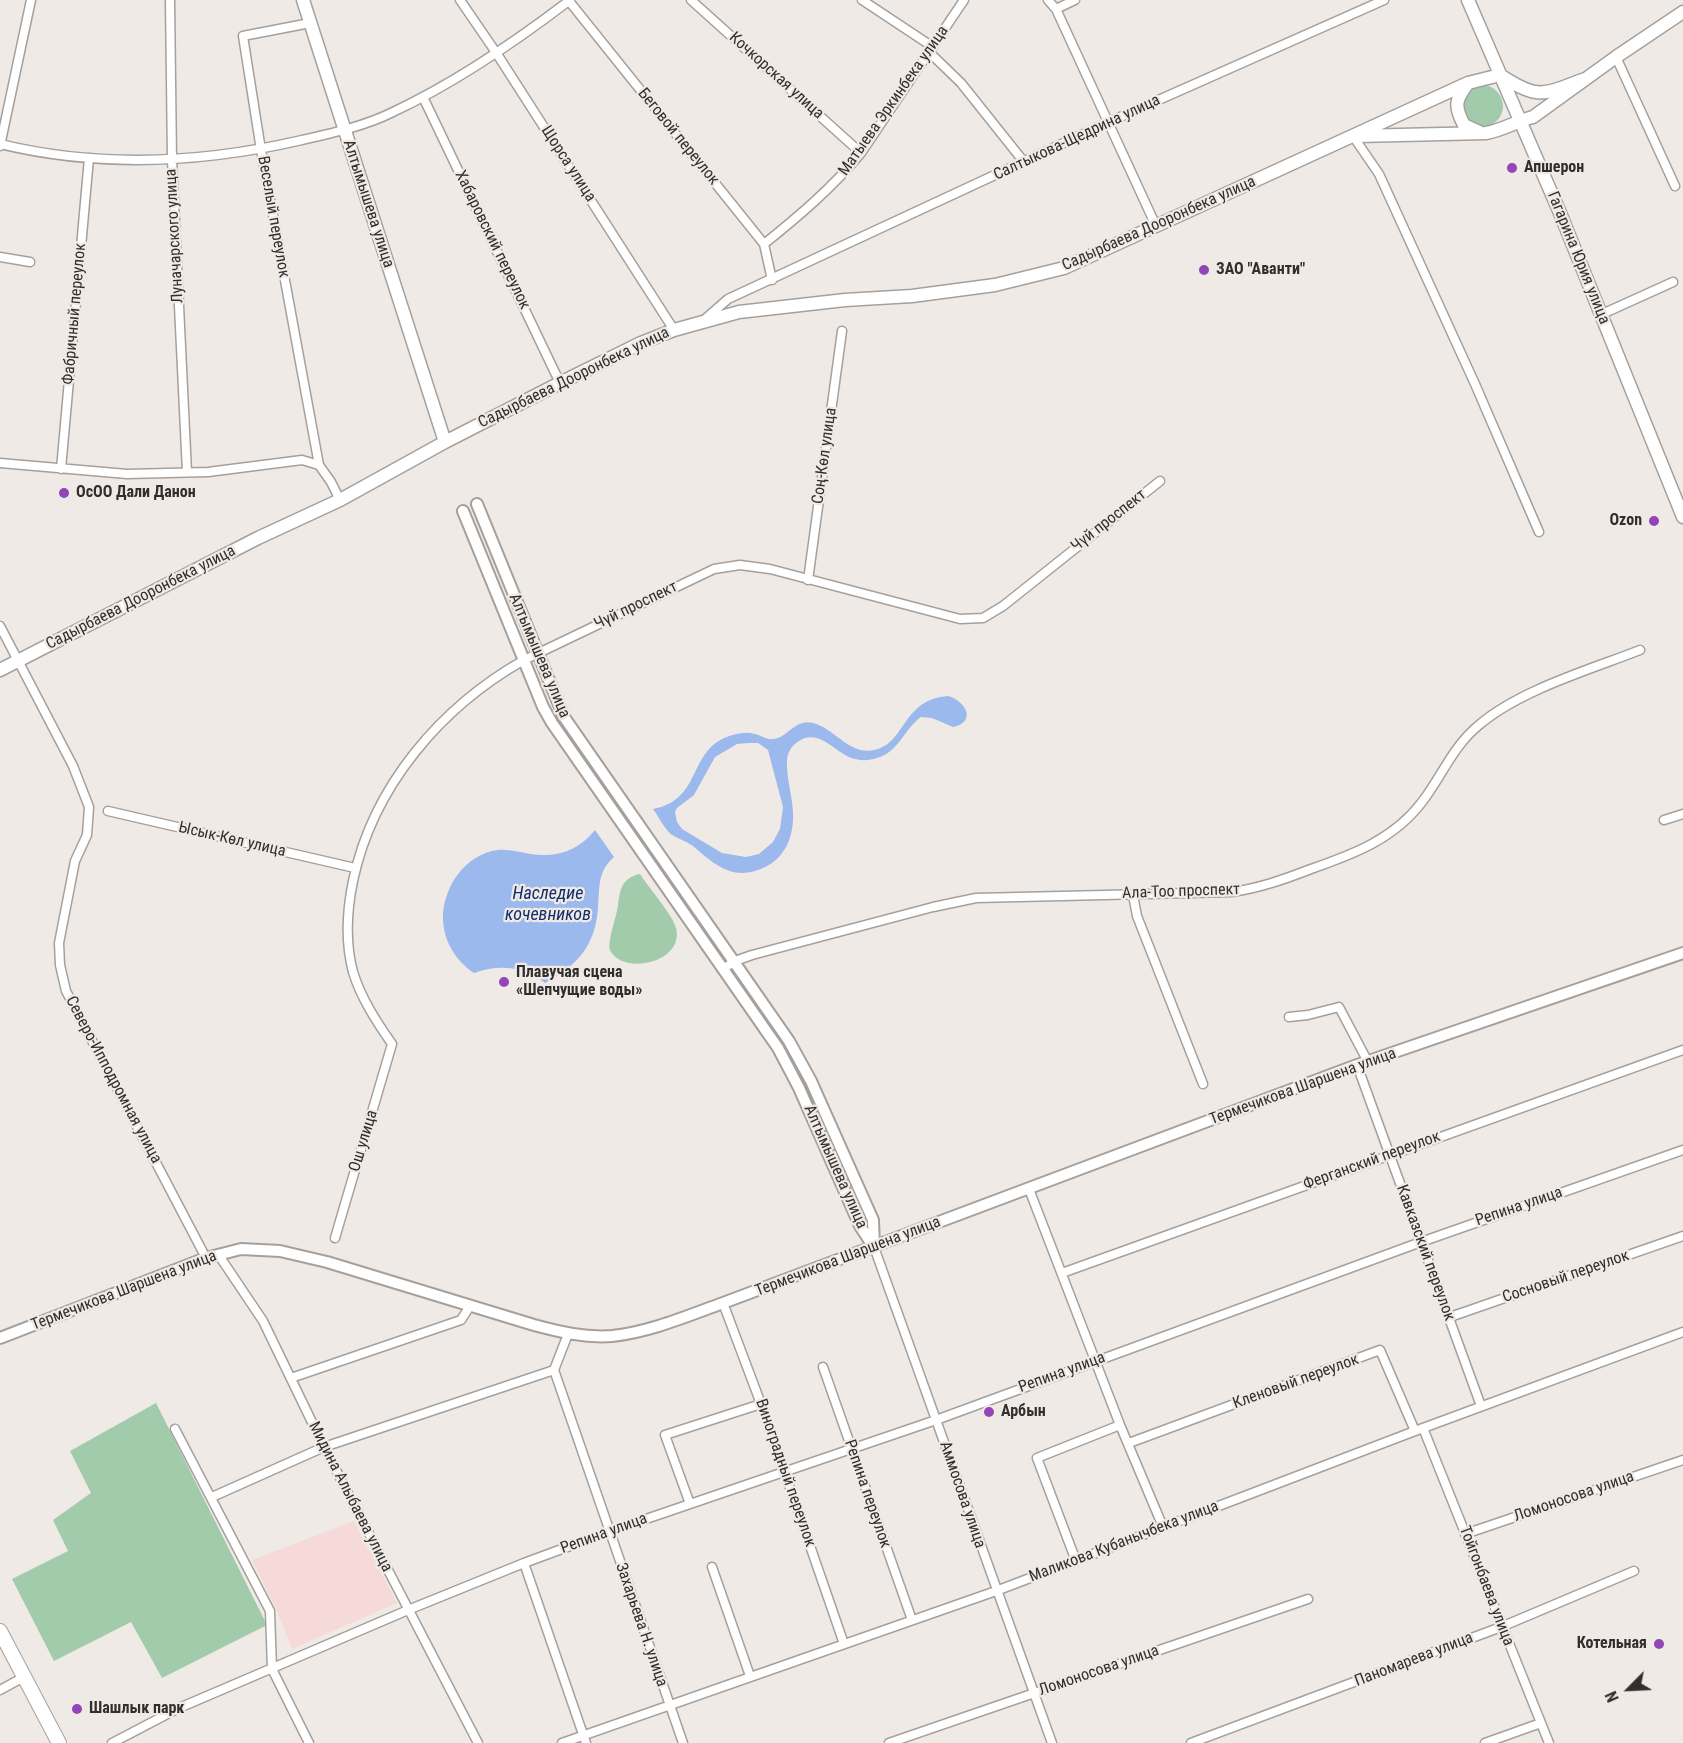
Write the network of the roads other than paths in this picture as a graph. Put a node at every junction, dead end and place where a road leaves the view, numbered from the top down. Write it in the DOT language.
graph roads {
  1 [pos="31,0"];
  2 [pos="170,0"];
  3 [pos="303,0"];
  4 [pos="460,0"];
  5 [pos="569,0"];
  6 [pos="691,0"];
  7 [pos="862,0"];
  8 [pos="964,0"];
  9 [pos="1048,0"];
  10 [pos="1075,0"];
  11 [pos="1384,0"];
  12 [pos="1468,0"];
  13 [pos="1056,9"];
  14 [pos="1683,12"];
  15 [pos="310,23"];
  16 [pos="932,50"];
  17 [pos="497,54"];
  18 [pos="1616,57"];
  19 [pos="1500,75"];
  20 [pos="1585,79"];
  21 [pos="1468,83"];
  22 [pos="423,97"];
  23 [pos="1520,120"];
  24 [pos="1109,122"];
  25 [pos="345,130"];
  26 [pos="1486,134"];
  27 [pos="1353,136"];
  28 [pos="0,145"];
  29 [pos="261,150"];
  30 [pos="861,153"];
  31 [pos="89,158"];
  32 [pos="172,160"];
  33 [pos="1024,162"];
  34 [pos="1675,186"];
  35 [pos="1156,226"];
  36 [pos="764,244"];
  37 [pos="0,257"];
  38 [pos="30,262"];
  39 [pos="772,280"];
  40 [pos="1673,282"];
  41 [pos="1600,315"];
  42 [pos="701,322"];
  43 [pos="674,330"];
  44 [pos="842,331"];
  45 [pos="560,383"];
  46 [pos="445,442"];
  47 [pos="0,463"];
  48 [pos="319,465"];
  49 [pos="61,469"];
  50 [pos="187,472"];
  51 [pos="1160,481"];
  52 [pos="340,500"];
  53 [pos="477,504"];
  54 [pos="463,511"];
  55 [pos="1683,517"];
  56 [pos="1539,531"];
  57 [pos="807,580"];
  58 [pos="0,626"];
  59 [pos="1640,650"];
  60 [pos="537,654"];
  61 [pos="18,660"];
  62 [pos="524,660"];
  63 [pos="0,670"];
  64 [pos="108,811"];
  65 [pos="1683,814"];
  66 [pos="1664,820"];
  67 [pos="355,868"];
  68 [pos="1133,895"];
  69 [pos="1683,953"];
  70 [pos="735,961"];
  71 [pos="723,969"];
  72 [pos="1289,1017"];
  73 [pos="392,1044"];
  74 [pos="1683,1050"];
  75 [pos="1363,1064"];
  76 [pos="1203,1084"];
  77 [pos="1683,1149"];
  78 [pos="1389,1155"];
  79 [pos="1029,1189"];
  80 [pos="1683,1236"];
  81 [pos="335,1238"];
  82 [pos="1421,1242"];
  83 [pos="874,1247"];
  84 [pos="218,1254"];
  85 [pos="206,1258"];
  86 [pos="1062,1273"];
  87 [pos="723,1303"];
  88 [pos="470,1306"];
  89 [pos="1450,1317"];
  90 [pos="1683,1332"];
  91 [pos="568,1334"];
  92 [pos="0,1338"];
  93 [pos="1096,1361"];
  94 [pos="823,1368"];
  95 [pos="554,1370"];
  96 [pos="291,1378"];
  97 [pos="761,1404"];
  98 [pos="1481,1406"];
  99 [pos="936,1420"];
  100 [pos="1120,1425"];
  101 [pos="176,1429"];
  102 [pos="1419,1430"];
  103 [pos="1129,1443"];
  104 [pos="324,1447"];
  105 [pos="852,1449"];
  106 [pos="1683,1460"];
  107 [pos="784,1472"];
  108 [pos="212,1497"];
  109 [pos="690,1504"];
  110 [pos="1163,1527"];
  111 [pos="608,1532"];
  112 [pos="1466,1534"];
  113 [pos="1076,1561"];
  114 [pos="524,1563"];
  115 [pos="712,1567"];
  116 [pos="1634,1571"];
  117 [pos="996,1592"];
  118 [pos="1308,1599"];
  119 [pos="408,1610"];
  120 [pos="912,1620"];
  121 [pos="1501,1627"];
  122 [pos="0,1631"];
  123 [pos="844,1644"];
  124 [pos="272,1669"];
  125 [pos="750,1676"];
  126 [pos="24,1677"];
  127 [pos="0,1689"];
  128 [pos="1034,1694"];
  129 [pos="669,1705"];
  130 [pos="1541,1723"];
  131 [pos="585,1739"];
  132 [pos="59,1743"];
  133 [pos="112,1743"];
  134 [pos="309,1743"];
  135 [pos="478,1743"];
  136 [pos="562,1743"];
  137 [pos="682,1743"];
  138 [pos="889,1743"];
  139 [pos="1052,1743"];
  140 [pos="1191,1743"];
  141 [pos="1485,1743"];
  142 [pos="1548,1743"];
  1 -- 28 [label="street"];
  2 -- 32 [label="street, Луначарского улица"];
  3 -- 15 [label="main road, Алтымышева улица"];
  4 -- 17 [label="street, Щорса улица"];
  5 -- 17 [label="street"];
  5 -- 36 [label="street, Беговой переулок"];
  6 -- 30 [label="street, Кочкорская улица"];
  7 -- 16 [label="street"];
  8 -- 16 [label="street, Матыева Эркинбека улица"];
  9 -- 13 [label="street"];
  10 -- 13 [label="street"];
  11 -- 24 [label="street, Салтыкова-Щедрина улица"];
  12 -- 19 [label="main road, Гагарина Юрия улица"];
  13 -- 24 [label="street"];
  14 -- 18 [label="main road"];
  15 -- 25 [label="main road, Алтымышева улица"];
  15 -- 29 [label="street, Веселый переулок"];
  16 -- 30 [label="street, Матыева Эркинбека улица"];
  16 -- 33 [label="street"];
  17 -- 22 [label="street"];
  17 -- 43 [label="street, Щорса улица"];
  18 -- 20 [label="main road"];
  18 -- 34 [label="street"];
  19 -- 20 [label="main road"];
  19 -- 21 [label="main road, Садырбаева Дооронбека улица"];
  19 -- 23 [label="main road, Гагарина Юрия улица"];
  20 -- 23 [label="main road, Садырбаева Дооронбека улица"];
  21 -- 26 [label="main road"];
  21 -- 27 [label="main road, Садырбаева Дооронбека улица"];
  22 -- 25 [label="street"];
  22 -- 45 [label="street, Хабаровский переулок"];
  23 -- 26 [label="main road, Садырбаева Дооронбека улица"];
  23 -- 41 [label="main road, Гагарина Юрия улица"];
  24 -- 33 [label="street, Салтыкова-Щедрина улица"];
  24 -- 35 [label="street"];
  25 -- 29 [label="street"];
  25 -- 46 [label="main road, Алтымышева улица"];
  26 -- 27 [label="main road, Садырбаева Дооронбека улица"];
  27 -- 35 [label="main road, Садырбаева Дооронбека улица"];
  27 -- 56 [label="street"];
  28 -- 31 [label="street"];
  29 -- 32 [label="street"];
  29 -- 48 [label="street, Веселый переулок"];
  30 -- 36 [label="street, Матыева Эркинбека улица"];
  31 -- 32 [label="street"];
  31 -- 49 [label="street, Фабричный переулок"];
  32 -- 50 [label="street, Луначарского улица"];
  33 -- 39 [label="street, Салтыкова-Щедрина улица"];
  35 -- 42 [label="main road, Садырбаева Дооронбека улица"];
  36 -- 39 [label="street, Беговой переулок"];
  37 -- 38 [label="street"];
  39 -- 42 [label="street, Салтыкова-Щедрина улица"];
  40 -- 41 [label="street"];
  41 -- 55 [label="main road, Гагарина Юрия улица"];
  42 -- 43 [label="main road, Садырбаева Дооронбека улица"];
  43 -- 45 [label="main road, Садырбаева Дооронбека улица"];
  44 -- 57 [label="street, Соң-Көл улица"];
  45 -- 46 [label="main road, Садырбаева Дооронбека улица"];
  46 -- 52 [label="main road, Садырбаева Дооронбека улица"];
  47 -- 49 [label="street"];
  48 -- 50 [label="street"];
  48 -- 52 [label="street"];
  49 -- 50 [label="street"];
  51 -- 57 [label="street, Чүй проспект"];
  52 -- 61 [label="main road, Садырбаева Дооронбека улица"];
  53 -- 60 [label="street, Алтымышева улица"];
  54 -- 62 [label="street, Алтымышева улица"];
  57 -- 60 [label="street, Чүй проспект"];
  58 -- 61 [label="street, Северо-Ипподромная улица"];
  59 -- 68 [label="street, Ала-Тоо проспект"];
  60 -- 62 [label="street, Чүй проспект"];
  60 -- 70 [label="street, Алтымышева улица"];
  61 -- 63 [label="main road, Садырбаева Дооронбека улица"];
  61 -- 85 [label="street, Северо-Ипподромная улица"];
  62 -- 67 [label="street, Чүй проспект"];
  62 -- 71 [label="street, Алтымышева улица"];
  64 -- 67 [label="street, Ысык-Көл улица"];
  65 -- 66 [label="street"];
  67 -- 73 [label="street, Чүй проспект"];
  68 -- 70 [label="street, Ала-Тоо проспект"];
  68 -- 76 [label="street"];
  69 -- 75 [label="street, Термечикова Шаршена улица"];
  70 -- 71 [label="street, Ала-Тоо проспект"];
  70 -- 83 [label="street, Алтымышева улица"];
  71 -- 83 [label="street, Алтымышева улица"];
  72 -- 75 [label="street, Кавказский переулок"];
  73 -- 81 [label="street, Ош улица"];
  74 -- 78 [label="street, Ферганский переулок"];
  75 -- 78 [label="street, Кавказский переулок"];
  75 -- 79 [label="street, Термечикова Шаршена улица"];
  77 -- 82 [label="street, Репина улица"];
  78 -- 82 [label="street, Кавказский переулок"];
  78 -- 86 [label="street, Ферганский переулок"];
  79 -- 83 [label="street, Термечикова Шаршена улица"];
  79 -- 86 [label="street"];
  80 -- 89 [label="street, Сосновый переулок"];
  82 -- 89 [label="street, Кавказский переулок"];
  82 -- 93 [label="street, Репина улица"];
  83 -- 87 [label="street, Термечикова Шаршена улица"];
  83 -- 99 [label="street, Аммосова улица"];
  84 -- 85 [label="street, Термечикова Шаршена улица"];
  84 -- 88 [label="street, Термечикова Шаршена улица"];
  84 -- 96 [label="street, Мидина Алыбаева улица"];
  85 -- 92 [label="street, Термечикова Шаршена улица"];
  86 -- 93 [label="street"];
  87 -- 91 [label="street, Термечикова Шаршена улица"];
  87 -- 97 [label="street, Виноградный переулок"];
  88 -- 91 [label="street, Термечикова Шаршена улица"];
  88 -- 96 [label="street"];
  89 -- 98 [label="street, Кавказский переулок"];
  90 -- 98 [label="street, Маликова Кубанычбека улица"];
  91 -- 95 [label="street"];
  93 -- 99 [label="street, Репина улица"];
  93 -- 100 [label="street"];
  94 -- 105 [label="street, Репина переулок"];
  95 -- 104 [label="street"];
  95 -- 111 [label="street, Захарьева Н. улица"];
  96 -- 104 [label="street, Мидина Алыбаева улица"];
  97 -- 107 [label="street, Виноградный переулок"];
  97 -- 109 [label="street"];
  98 -- 102 [label="street, Маликова Кубанычбека улица"];
  99 -- 105 [label="street, Репина улица"];
  99 -- 117 [label="street, Аммосова улица"];
  100 -- 103 [label="street"];
  100 -- 113 [label="street"];
  101 -- 108 [label="street"];
  102 -- 103 [label="street, Кленовый переулок"];
  102 -- 110 [label="street, Маликова Кубанычбека улица"];
  102 -- 112 [label="street, Тойгонбаева улица"];
  103 -- 110 [label="street"];
  104 -- 108 [label="street"];
  104 -- 119 [label="street, Мидина Алыбаева улица"];
  105 -- 107 [label="street, Репина улица"];
  105 -- 120 [label="street, Репина переулок"];
  106 -- 112 [label="street, Ломоносова улица"];
  107 -- 109 [label="street, Репина улица"];
  107 -- 123 [label="street, Виноградный переулок"];
  108 -- 124 [label="street"];
  109 -- 111 [label="street, Репина улица"];
  110 -- 113 [label="street, Маликова Кубанычбека улица"];
  111 -- 114 [label="street, Репина улица"];
  111 -- 129 [label="street, Захарьева Н. улица"];
  112 -- 121 [label="street, Тойгонбаева улица"];
  113 -- 117 [label="street, Маликова Кубанычбека улица"];
  114 -- 119 [label="street, Репина улица"];
  114 -- 131 [label="street"];
  115 -- 125 [label="street"];
  116 -- 121 [label="street, Паномарева улица"];
  117 -- 120 [label="street, Маликова Кубанычбека улица"];
  117 -- 128 [label="street, Аммосова улица"];
  118 -- 128 [label="street, Ломоносова улица"];
  119 -- 124 [label="street, Репина улица"];
  119 -- 135 [label="street, Мидина Алыбаева улица"];
  120 -- 123 [label="street, Маликова Кубанычбека улица"];
  121 -- 130 [label="street, Тойгонбаева улица"];
  121 -- 140 [label="street, Паномарева улица"];
  122 -- 126 [label="main road"];
  123 -- 125 [label="street, Маликова Кубанычбека улица"];
  124 -- 133 [label="street, Репина улица"];
  124 -- 134 [label="street"];
  125 -- 129 [label="street, Маликова Кубанычбека улица"];
  126 -- 127 [label="street"];
  126 -- 132 [label="main road"];
  128 -- 138 [label="street, Ломоносова улица"];
  128 -- 139 [label="street, Аммосова улица"];
  129 -- 131 [label="street, Маликова Кубанычбека улица"];
  129 -- 137 [label="street, Захарьева Н. улица"];
  130 -- 141 [label="street"];
  130 -- 142 [label="street, Тойгонбаева улица"];
  131 -- 136 [label="street, Маликова Кубанычбека улица"];
}
